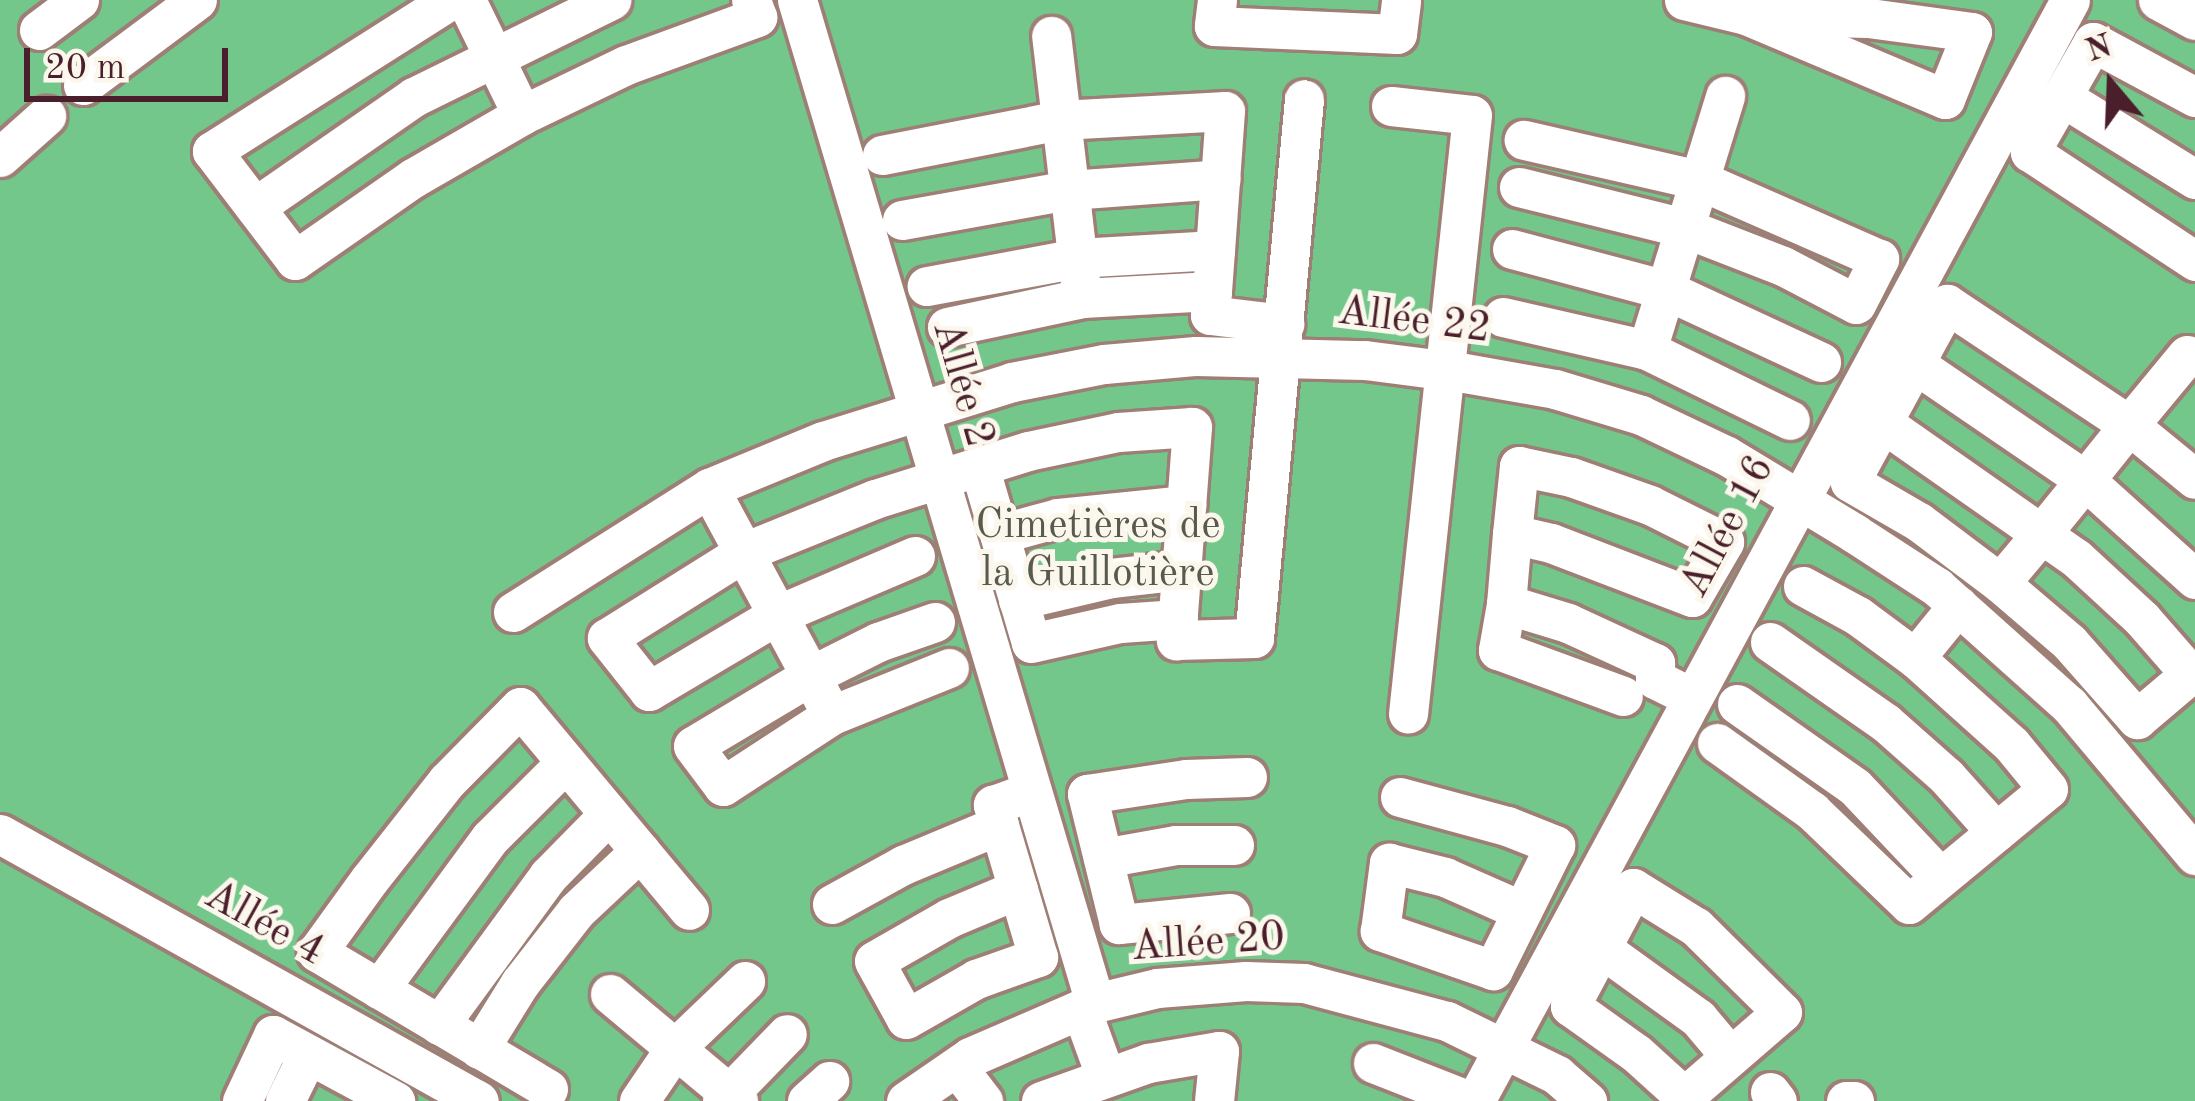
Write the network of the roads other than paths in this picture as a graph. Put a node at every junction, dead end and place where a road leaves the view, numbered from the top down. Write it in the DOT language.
graph roads {
  1 [pos="80,0"];
  2 [pos="197,0"];
  3 [pos="450,0"];
  4 [pos="466,0"];
  5 [pos="611,0"];
  6 [pos="752,0"];
  7 [pos="797,0"];
  8 [pos="1217,0"];
  9 [pos="1401,0"];
  10 [pos="1684,0"];
  11 [pos="2070,0"];
  12 [pos="2158,0"];
  13 [pos="1746,14"];
  14 [pos="2195,20"];
  15 [pos="39,30"];
  16 [pos="1052,36"];
  17 [pos="493,54"];
  18 [pos="83,85"];
  19 [pos="1725,96"];
  20 [pos="2062,97"];
  21 [pos="2195,98"];
  22 [pos="1304,99"];
  23 [pos="1391,106"];
  24 [pos="522,115"];
  25 [pos="46,116"];
  26 [pos="1061,120"];
  27 [pos="1524,140"];
  28 [pos="883,155"];
  29 [pos="0,157"];
  30 [pos="1221,178"];
  31 [pos="2195,179"];
  32 [pos="1700,180"];
  33 [pos="1519,187"];
  34 [pos="1070,190"];
  35 [pos="255,206"];
  36 [pos="902,220"];
  37 [pos="1685,228"];
  38 [pos="1215,250"];
  39 [pos="1512,250"];
  40 [pos="1078,258"];
  41 [pos="2195,261"];
  42 [pos="927,286"];
  43 [pos="1212,290"];
  44 [pos="1666,290"];
  45 [pos="1082,298"];
  46 [pos="1503,317"];
  47 [pos="946,327"];
  48 [pos="1282,340"];
  49 [pos="1647,350"];
  50 [pos="2186,355"];
  51 [pos="1821,362"];
  52 [pos="1915,364"];
  53 [pos="1445,370"];
  54 [pos="919,408"];
  55 [pos="1790,420"];
  56 [pos="1882,423"];
  57 [pos="2129,425"];
  58 [pos="980,466"];
  59 [pos="2195,479"];
  60 [pos="940,480"];
  61 [pos="2085,480"];
  62 [pos="709,488"];
  63 [pos="1796,500"];
  64 [pos="1186,505"];
  65 [pos="2042,533"];
  66 [pos="998,534"];
  67 [pos="1512,534"];
  68 [pos="745,552"];
  69 [pos="915,556"];
  70 [pos="1182,570"];
  71 [pos="2195,579"];
  72 [pos="2000,583"];
  73 [pos="1803,586"];
  74 [pos="1018,600"];
  75 [pos="1506,604"];
  76 [pos="1958,605"];
  77 [pos="513,612"];
  78 [pos="777,615"];
  79 [pos="1178,619"];
  80 [pos="935,622"];
  81 [pos="1770,642"];
  82 [pos="1915,658"];
  83 [pos="949,668"];
  84 [pos="2193,672"];
  85 [pos="810,676"];
  86 [pos="1623,696"];
  87 [pos="1691,697"];
  88 [pos="1737,704"];
  89 [pos="1408,714"];
  90 [pos="832,716"];
  91 [pos="1717,743"];
  92 [pos="566,762"];
  93 [pos="1247,777"];
  94 [pos="1032,791"];
  95 [pos="1400,797"];
  96 [pos="609,814"];
  97 [pos="999,825"];
  98 [pos="1996,832"];
  99 [pos="0,834"];
  100 [pos="1045,836"];
  101 [pos="1098,840"];
  102 [pos="1234,845"];
  103 [pos="640,851"];
  104 [pos="2195,855"];
  105 [pos="1940,878"];
  106 [pos="1018,889"];
  107 [pos="832,904"];
  108 [pos="689,910"];
  109 [pos="1522,910"];
  110 [pos="1230,913"];
  111 [pos="1601,948"];
  112 [pos="1448,950"];
  113 [pos="745,981"];
  114 [pos="379,988"];
  115 [pos="610,994"];
  116 [pos="1088,1006"];
  117 [pos="1425,1013"];
  118 [pos="439,1025"];
  119 [pos="787,1034"];
  120 [pos="1502,1046"];
  121 [pos="479,1048"];
  122 [pos="675,1048"];
  123 [pos="308,1054"];
  124 [pos="1730,1056"];
  125 [pos="1372,1064"];
  126 [pos="957,1067"];
  127 [pos="1106,1075"];
  128 [pos="548,1089"];
  129 [pos="378,1097"];
  130 [pos="730,1098"];
  131 [pos="1687,1098"];
  132 [pos="476,1100"];
  133 [pos="242,1101"];
  134 [pos="285,1101"];
  135 [pos="639,1101"];
  136 [pos="906,1101"];
  137 [pos="983,1101"];
  138 [pos="1041,1101"];
  139 [pos="1214,1101"];
  140 [pos="1473,1101"];
  141 [pos="1587,1101"];
  1 -- 15 [label="lane"];
  2 -- 18 [label="lane"];
  3 -- 35 [label="lane"];
  4 -- 17 [label="lane"];
  5 -- 17 [label="lane"];
  6 -- 24 [label="lane"];
  7 -- 54 [label="lane, Allée 2"];
  8 -- 9 [label="lane"];
  10 -- 13 [label="lane"];
  11 -- 63 [label="lane, Allée 16"];
  12 -- 14 [label="lane"];
  13 -- 13 [label="lane"];
  16 -- 26 [label="lane"];
  17 -- 24 [label="lane"];
  17 -- 35 [label="lane"];
  19 -- 32 [label="lane"];
  20 -- 21 [label="lane"];
  20 -- 31 [label="lane"];
  20 -- 41 [label="lane"];
  22 -- 48 [label="lane"];
  23 -- 53 [label="lane"];
  24 -- 35 [label="lane"];
  25 -- 29 [label="lane"];
  26 -- 28 [label="lane"];
  26 -- 30 [label="lane"];
  26 -- 34 [label="lane"];
  27 -- 32 [label="lane"];
  30 -- 34 [label="lane"];
  30 -- 38 [label="lane"];
  32 -- 37 [label="lane"];
  32 -- 37 [label="lane"];
  33 -- 37 [label="lane"];
  34 -- 36 [label="lane"];
  34 -- 40 [label="lane"];
  37 -- 44 [label="lane"];
  38 -- 40 [label="lane"];
  38 -- 43 [label="lane"];
  39 -- 44 [label="lane"];
  40 -- 42 [label="lane"];
  40 -- 45 [label="lane"];
  43 -- 45 [label="lane"];
  43 -- 48 [label="lane"];
  44 -- 49 [label="lane"];
  44 -- 51 [label="lane"];
  45 -- 47 [label="lane"];
  46 -- 49 [label="lane"];
  48 -- 53 [label="lane, Allée 22"];
  48 -- 54 [label="lane, Allée 22"];
  48 -- 79 [label="lane"];
  49 -- 55 [label="lane"];
  50 -- 57 [label="lane"];
  52 -- 56 [label="lane"];
  52 -- 57 [label="lane"];
  52 -- 61 [label="lane"];
  53 -- 63 [label="lane, Allée 22"];
  53 -- 89 [label="lane"];
  54 -- 60 [label="lane, Allée 2"];
  54 -- 62 [label="lane, Allée 22"];
  56 -- 65 [label="lane"];
  56 -- 72 [label="lane"];
  57 -- 59 [label="lane"];
  57 -- 61 [label="lane"];
  58 -- 60 [label="lane"];
  58 -- 64 [label="lane"];
  58 -- 66 [label="lane"];
  60 -- 68 [label="lane"];
  60 -- 94 [label="lane, Allée 2"];
  61 -- 65 [label="lane"];
  61 -- 71 [label="lane"];
  62 -- 68 [label="lane"];
  62 -- 77 [label="lane, Allée 22"];
  63 -- 76 [label="lane, Allée 22"];
  63 -- 87 [label="lane, Allée 16"];
  64 -- 66 [label="lane"];
  64 -- 70 [label="lane"];
  65 -- 72 [label="lane"];
  65 -- 84 [label="lane"];
  66 -- 74 [label="lane"];
  67 -- 67 [label="lane"];
  67 -- 75 [label="lane"];
  68 -- 78 [label="lane"];
  68 -- 78 [label="lane"];
  69 -- 78 [label="lane"];
  70 -- 74 [label="lane"];
  70 -- 79 [label="lane"];
  72 -- 84 [label="lane"];
  73 -- 82 [label="lane"];
  74 -- 79 [label="lane"];
  75 -- 86 [label="lane"];
  75 -- 87 [label="lane"];
  76 -- 82 [label="lane"];
  76 -- 104 [label="lane, Allée 22"];
  78 -- 85 [label="lane"];
  80 -- 85 [label="lane"];
  81 -- 98 [label="lane"];
  82 -- 98 [label="lane"];
  83 -- 90 [label="lane"];
  85 -- 90 [label="lane"];
  85 -- 90 [label="lane"];
  87 -- 120 [label="lane, Allée 16"];
  88 -- 105 [label="lane"];
  91 -- 105 [label="lane"];
  92 -- 96 [label="lane"];
  92 -- 114 [label="lane"];
  92 -- 114 [label="lane"];
  93 -- 101 [label="lane"];
  94 -- 97 [label="lane"];
  94 -- 100 [label="lane, Allée 2"];
  95 -- 109 [label="lane"];
  96 -- 103 [label="lane"];
  96 -- 118 [label="lane"];
  97 -- 106 [label="lane"];
  97 -- 107 [label="lane"];
  98 -- 105 [label="lane"];
  99 -- 132 [label="lane, Allée 4"];
  100 -- 101 [label="lane"];
  100 -- 116 [label="lane, Allée 2"];
  101 -- 102 [label="lane"];
  101 -- 110 [label="lane"];
  103 -- 108 [label="lane"];
  103 -- 121 [label="lane"];
  109 -- 112 [label="lane"];
  109 -- 112 [label="lane"];
  111 -- 124 [label="lane"];
  111 -- 124 [label="lane"];
  111 -- 131 [label="lane"];
  112 -- 117 [label="lane"];
  113 -- 122 [label="lane"];
  114 -- 118 [label="lane"];
  115 -- 122 [label="lane"];
  116 -- 117 [label="lane, Allée 20"];
  116 -- 126 [label="lane, Allée 20"];
  116 -- 127 [label="lane, Allée 2"];
  117 -- 120 [label="lane, Allée 20"];
  118 -- 121 [label="lane"];
  119 -- 130 [label="lane"];
  120 -- 140 [label="lane, Allée 16"];
  120 -- 141 [label="lane, Allée 20"];
  121 -- 128 [label="lane"];
  122 -- 130 [label="lane"];
  122 -- 135 [label="lane"];
  123 -- 129 [label="lane"];
  123 -- 133 [label="lane"];
  123 -- 134 [label="lane"];
  124 -- 131 [label="lane"];
  125 -- 140 [label="lane"];
  126 -- 136 [label="lane, Allée 20"];
  126 -- 137 [label="lane"];
  127 -- 138 [label="lane"];
  127 -- 139 [label="lane"];
}
